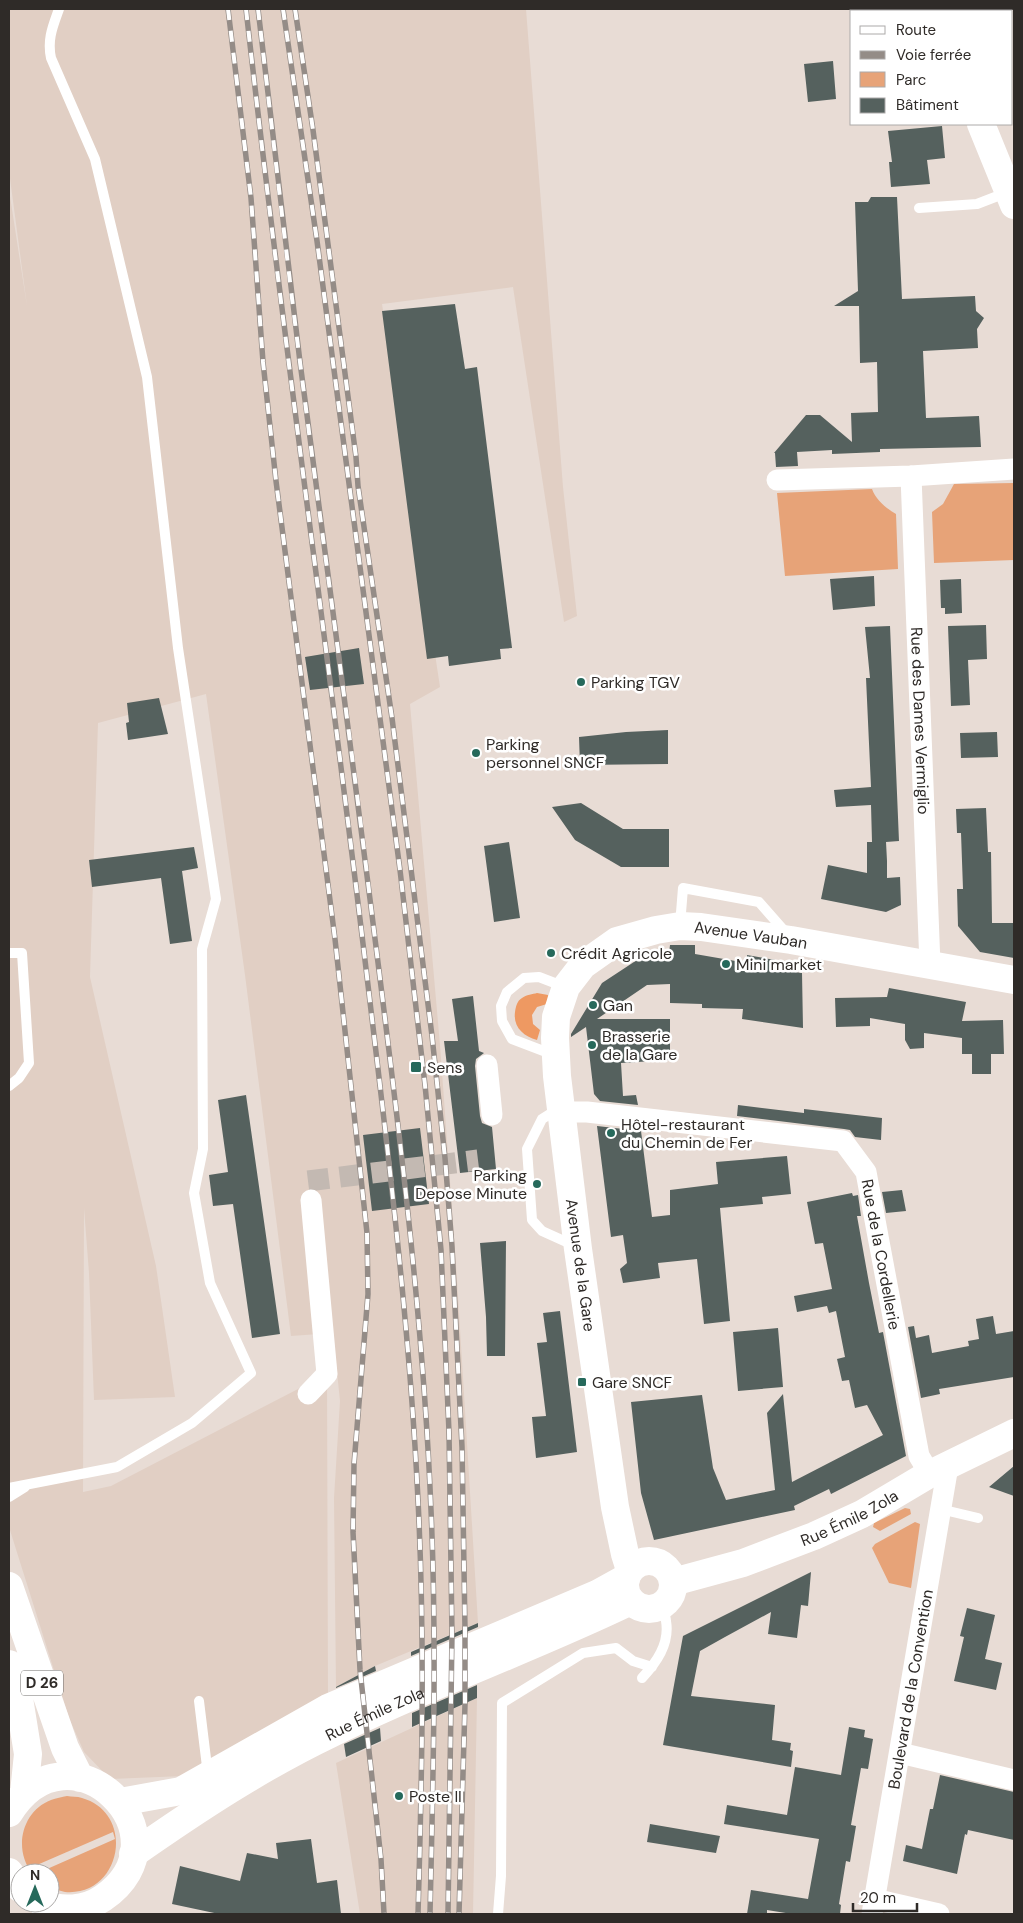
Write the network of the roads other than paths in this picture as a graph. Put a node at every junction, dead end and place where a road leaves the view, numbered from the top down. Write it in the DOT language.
graph roads {
  1 [pos="60,9"];
  2 [pos="981,125"];
  3 [pos="1011,199"];
  4 [pos="919,208"];
  5 [pos="1014,469"];
  6 [pos="911,476"];
  7 [pos="777,480"];
  8 [pos="680,926"];
  9 [pos="792,940"];
  10 [pos="9,953"];
  11 [pos="583,965"];
  12 [pos="930,965"];
  13 [pos="1014,980"];
  14 [pos="566,987"];
  15 [pos="556,1056"];
  16 [pos="487,1065"];
  17 [pos="9,1086"];
  18 [pos="562,1110"];
  19 [pos="492,1115"];
  20 [pos="311,1200"];
  21 [pos="578,1249"];
  22 [pos="308,1394"];
  23 [pos="1014,1433"];
  24 [pos="937,1471"];
  25 [pos="28,1485"];
  26 [pos="9,1488"];
  27 [pos="9,1497"];
  28 [pos="940,1509"];
  29 [pos="978,1518"];
  30 [pos="673,1582"];
  31 [pos="629,1583"];
  32 [pos="9,1586"];
  33 [pos="661,1606"];
  34 [pos="9,1664"];
  35 [pos="652,1668"];
  36 [pos="642,1678"];
  37 [pos="199,1701"];
  38 [pos="900,1753"];
  39 [pos="208,1776"];
  40 [pos="80,1778"];
  41 [pos="1014,1780"];
  42 [pos="120,1802"];
  43 [pos="17,1803"];
  44 [pos="133,1854"];
  45 [pos="99,1907"];
  46 [pos="873,1907"];
  47 [pos="60,1908"];
  48 [pos="498,1914"];
  49 [pos="939,1914"];
  1 -- 25 [label="lane"];
  2 -- 3 [label="main road"];
  3 -- 4 [label="lane"];
  5 -- 6 [label="street"];
  6 -- 7 [label="street"];
  6 -- 12 [label="street, Rue des Dames Vermiglio"];
  8 -- 9 [label="main road, Avenue Vauban"];
  8 -- 9 [label="lane"];
  8 -- 11 [label="main road, Avenue Vauban"];
  9 -- 12 [label="main road, Avenue Vauban"];
  10 -- 17 [label="lane"];
  11 -- 14 [label="main road, Avenue de la Gare"];
  12 -- 13 [label="main road, Avenue Vauban"];
  14 -- 15 [label="main road, Avenue de la Gare"];
  14 -- 15 [label="lane"];
  15 -- 18 [label="main road, Avenue de la Gare"];
  16 -- 19 [label="street"];
  18 -- 21 [label="main road, Avenue de la Gare"];
  18 -- 21 [label="lane"];
  18 -- 24 [label="street, Rue de la Cordellerie"];
  20 -- 22 [label="street"];
  21 -- 31 [label="main road, Avenue de la Gare"];
  23 -- 24 [label="main road, Rue Émile Zola"];
  24 -- 28 [label="street, Boulevard de la Convention"];
  24 -- 30 [label="main road, Rue Émile Zola"];
  25 -- 26 [label="lane"];
  25 -- 27 [label="lane"];
  28 -- 29 [label="lane"];
  28 -- 38 [label="street, Boulevard de la Convention"];
  30 -- 31 [label="main road"];
  30 -- 33 [label="main road"];
  31 -- 33 [label="main road"];
  31 -- 39 [label="main road, Rue Émile Zola"];
  31 -- 44 [label="main road, Rue Émile Zola"];
  32 -- 40 [label="main road, D 26"];
  33 -- 35 [label="lane"];
  34 -- 43 [label="main road, D 26"];
  35 -- 36 [label="lane"];
  35 -- 48 [label="lane"];
  37 -- 39 [label="lane"];
  38 -- 41 [label="street"];
  38 -- 46 [label="street, Boulevard de la Convention"];
  39 -- 42 [label="main road, Rue Émile Zola"];
  40 -- 42 [label="main road"];
  40 -- 43 [label="main road"];
  42 -- 44 [label="main road"];
  44 -- 45 [label="main road"];
  45 -- 47 [label="main road"];
  46 -- 49 [label="street"];
}
